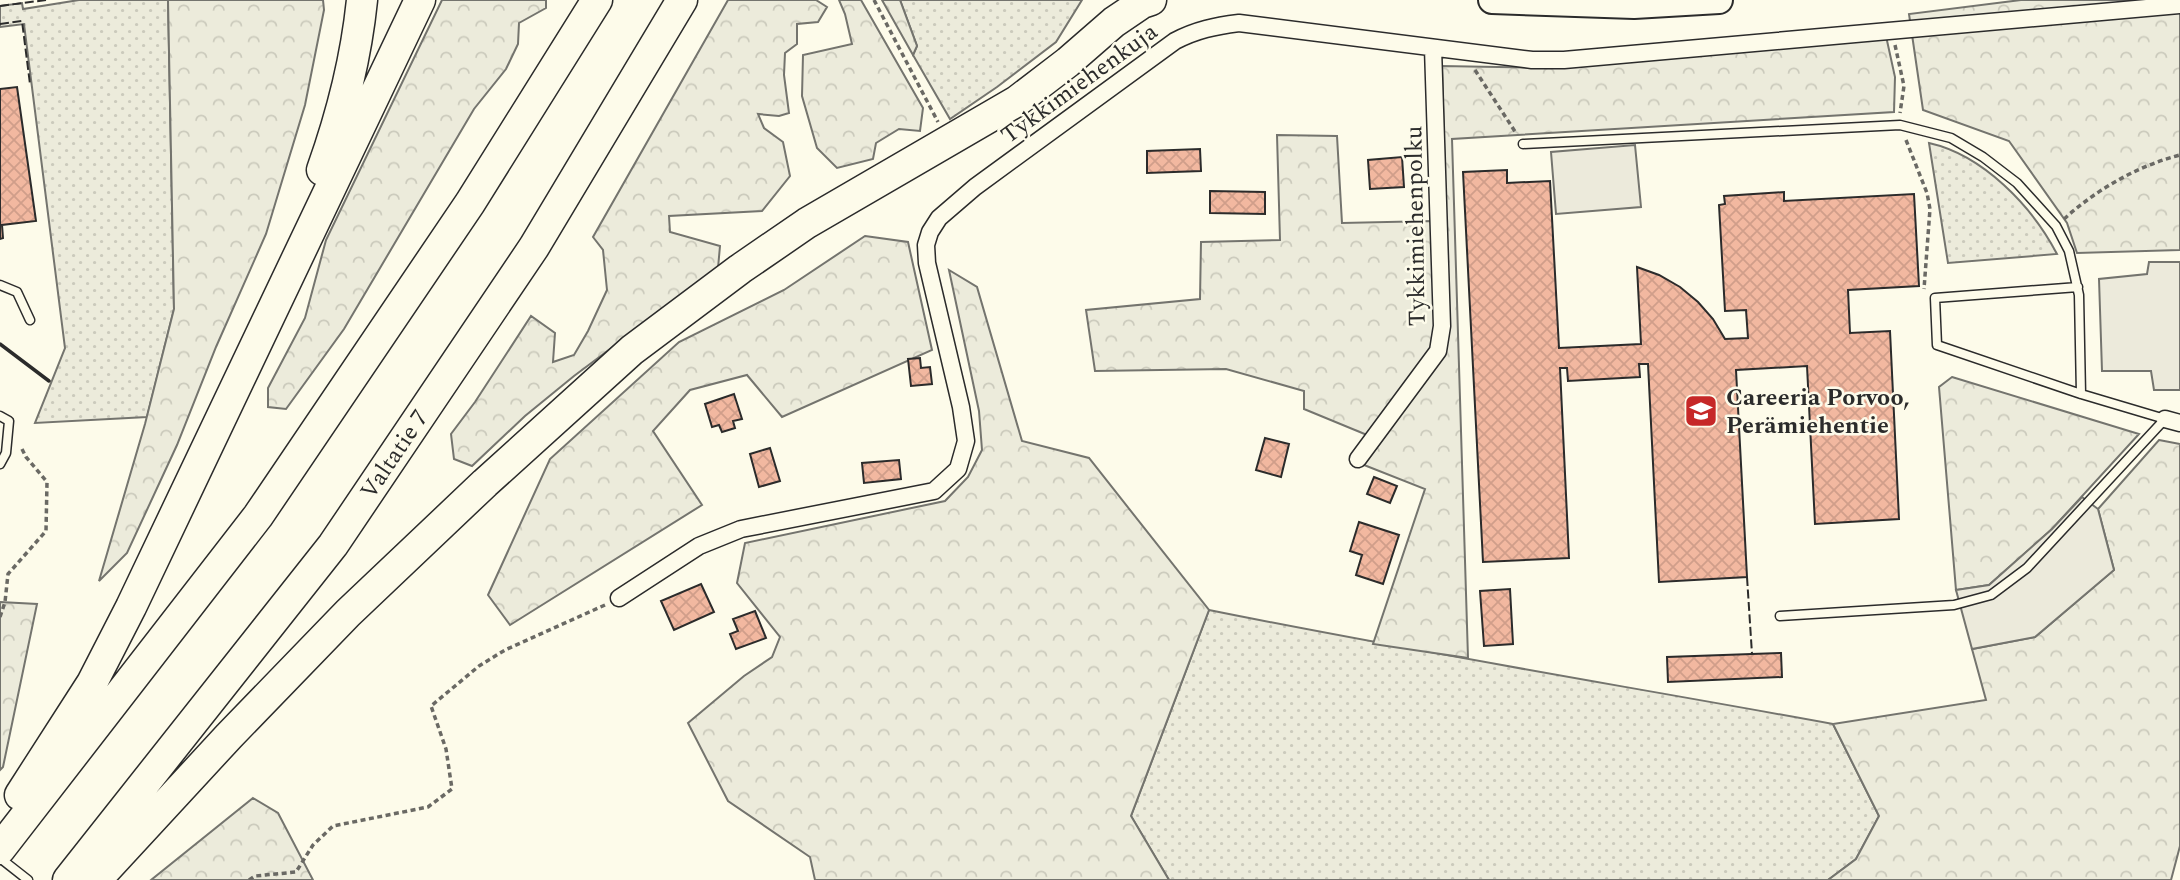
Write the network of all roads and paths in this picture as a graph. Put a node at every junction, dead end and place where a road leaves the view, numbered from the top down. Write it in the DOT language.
graph roads {
  1 [pos="362,0"];
  2 [pos="420,0"];
  3 [pos="597,0"];
  4 [pos="682,0"];
  5 [pos="874,0"];
  6 [pos="1113,0"];
  7 [pos="1151,0"];
  8 [pos="1492,0"];
  9 [pos="1719,0"];
  10 [pos="2180,5"];
  11 [pos="1892,29"];
  12 [pos="1433,48"];
  13 [pos="1465,51"];
  14 [pos="1068,62"];
  15 [pos="1900,125"];
  16 [pos="944,132"];
  17 [pos="1522,144"];
  18 [pos="2180,155"];
  19 [pos="2056,226"];
  20 [pos="0,285"];
  21 [pos="2078,287"];
  22 [pos="1924,289"];
  23 [pos="30,320"];
  24 [pos="259,342"];
  25 [pos="2081,394"];
  26 [pos="0,416"];
  27 [pos="2173,421"];
  28 [pos="26,457"];
  29 [pos="1358,459"];
  30 [pos="0,464"];
  31 [pos="620,598"];
  32 [pos="1780,616"];
  33 [pos="0,617"];
  34 [pos="0,847"];
  35 [pos="0,858"];
  36 [pos="28,880"];
  37 [pos="68,880"];
  38 [pos="96,880"];
  39 [pos="249,880"];
  1 -- 24 [label="highway"];
  2 -- 24 [label="highway"];
  3 -- 34 [label="highway"];
  4 -- 37 [label="highway, Valtatie 7"];
  5 -- 16 [label="path"];
  6 -- 14 [label="highway"];
  7 -- 14 [label="highway"];
  8 -- 9 [label="main road"];
  10 -- 11 [label="street, Tykkimiehenkuja"];
  11 -- 13 [label="street, Tykkimiehenkuja"];
  11 -- 15 [label="path"];
  12 -- 13 [label="street, Tykkimiehenkuja"];
  12 -- 29 [label="street, Tykkimiehenpolku"];
  12 -- 31 [label="street, Tykkimiehenkuja"];
  13 -- 17 [label="path"];
  14 -- 38 [label="highway"];
  15 -- 17 [label="lane"];
  15 -- 19 [label="lane"];
  15 -- 22 [label="path"];
  18 -- 19 [label="path"];
  19 -- 21 [label="lane"];
  20 -- 23 [label="lane"];
  21 -- 25 [label="lane"];
  21 -- 25 [label="lane"];
  24 -- 34 [label="highway"];
  25 -- 27 [label="lane"];
  26 -- 30 [label="lane"];
  27 -- 32 [label="lane"];
  28 -- 33 [label="path"];
  31 -- 39 [label="path"];
  35 -- 36 [label="lane"];
}
